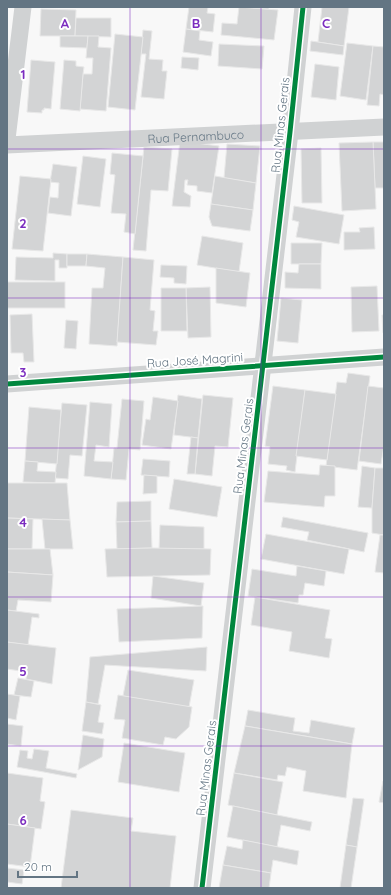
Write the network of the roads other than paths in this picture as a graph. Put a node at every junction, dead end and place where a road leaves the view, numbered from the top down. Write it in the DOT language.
graph roads {
  1 [pos="22,7"];
  2 [pos="303,7"];
  3 [pos="384,127"];
  4 [pos="290,132"];
  5 [pos="7,139"];
  6 [pos="7,145"];
  7 [pos="384,357"];
  8 [pos="263,365"];
  9 [pos="7,384"];
  10 [pos="202,888"];
  1 -- 5 [label="street"];
  2 -- 4 [label="street, Rua Minas Gerais"];
  3 -- 4 [label="street, Rua Pernambuco"];
  4 -- 6 [label="street, Rua Pernambuco"];
  4 -- 8 [label="street, Rua Minas Gerais"];
  7 -- 8 [label="street, Rua José Magrini"];
  8 -- 9 [label="street, Rua José Magrini"];
  8 -- 10 [label="street, Rua Minas Gerais"];
}
